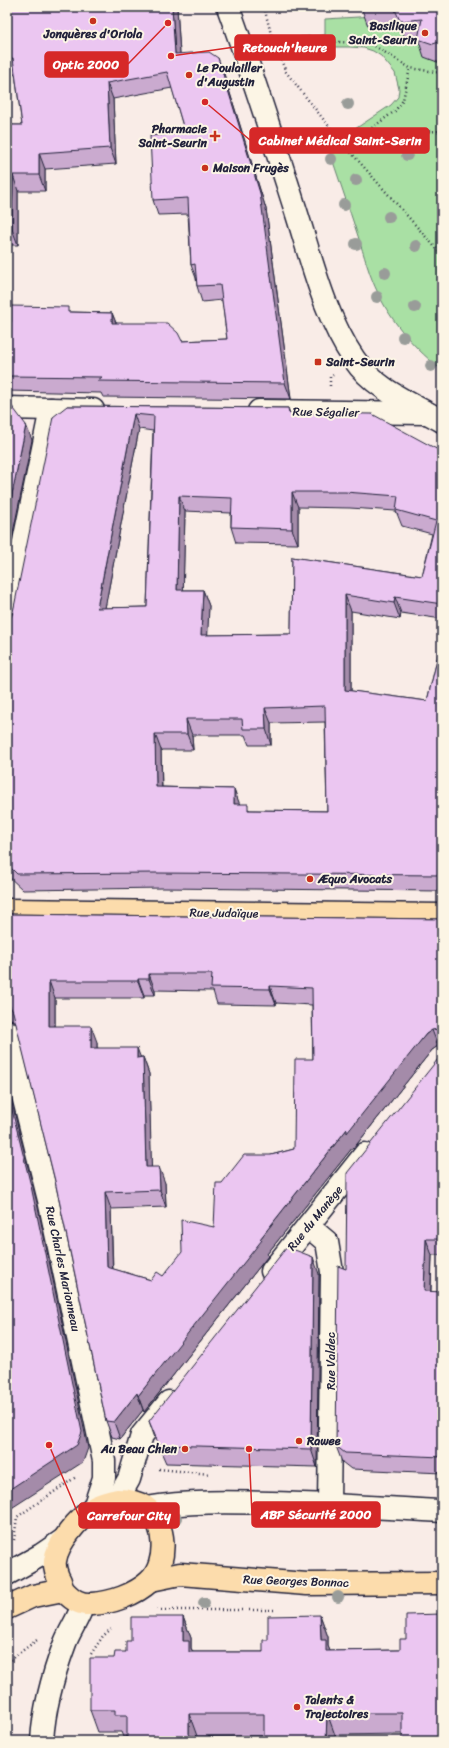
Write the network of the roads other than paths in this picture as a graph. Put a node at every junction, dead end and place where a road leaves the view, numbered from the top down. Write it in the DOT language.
graph roads {
  1 [pos="228,7"];
  2 [pos="7,408"];
  3 [pos="51,409"];
  4 [pos="110,410"];
  5 [pos="236,411"];
  6 [pos="437,416"];
  7 [pos="7,625"];
  8 [pos="7,910"];
  9 [pos="442,915"];
  10 [pos="7,1031"];
  11 [pos="378,1139"];
  12 [pos="308,1226"];
  13 [pos="260,1287"];
  14 [pos="182,1386"];
  15 [pos="117,1500"];
  16 [pos="329,1504"];
  17 [pos="94,1508"];
  18 [pos="146,1508"];
  19 [pos="442,1511"];
  20 [pos="63,1540"];
  21 [pos="7,1574"];
  22 [pos="151,1580"];
  23 [pos="442,1583"];
  24 [pos="63,1590"];
  25 [pos="83,1604"];
  26 [pos="7,1608"];
  27 [pos="42,1741"];
  1 -- 6 [label="street"];
  2 -- 3 [label="street"];
  3 -- 4 [label="street"];
  3 -- 7 [label="street"];
  5 -- 6 [label="street, Rue Ségalier"];
  8 -- 9 [label="main road, Rue Judaïque"];
  10 -- 17 [label="street, Rue Charles Marionneau"];
  11 -- 12 [label="street, Rue du Manège"];
  12 -- 13 [label="street, Rue du Manège"];
  12 -- 16 [label="street, Rue Valdec"];
  14 -- 15 [label="street"];
  15 -- 17 [label="main road"];
  15 -- 18 [label="main road"];
  16 -- 18 [label="street"];
  16 -- 19 [label="street"];
  17 -- 20 [label="main road"];
  18 -- 22 [label="main road"];
  20 -- 21 [label="street"];
  20 -- 24 [label="main road"];
  22 -- 23 [label="main road, Rue Georges Bonnac"];
  22 -- 25 [label="main road"];
  24 -- 25 [label="main road"];
  24 -- 26 [label="main road"];
  25 -- 27 [label="street"];
}
